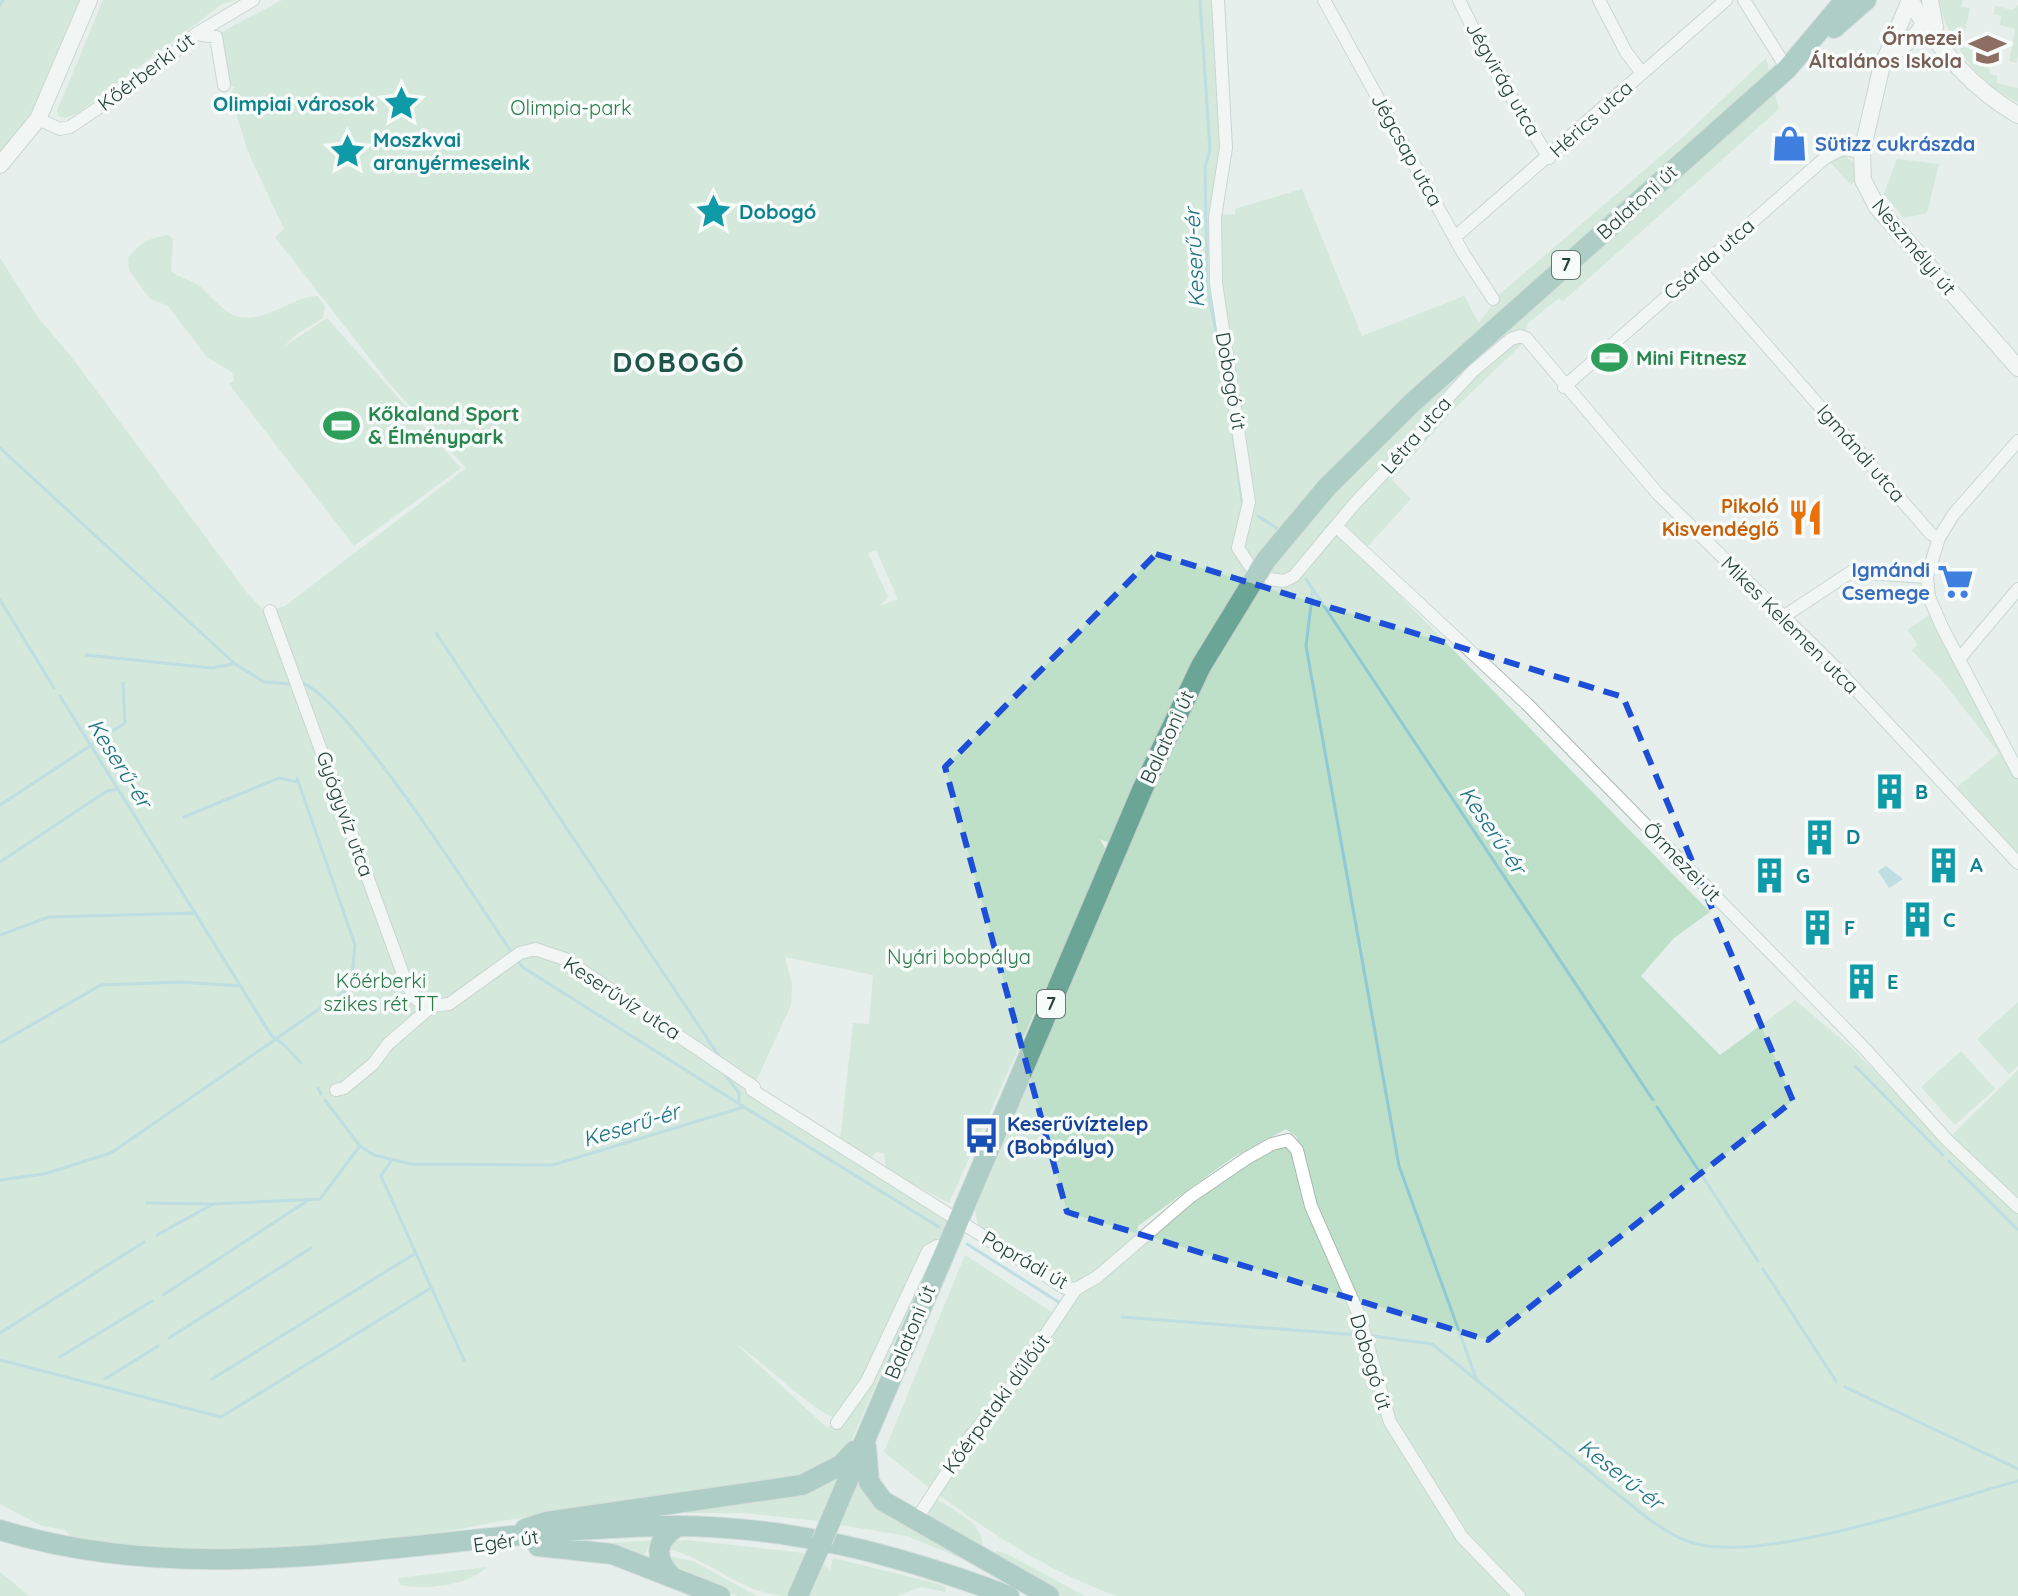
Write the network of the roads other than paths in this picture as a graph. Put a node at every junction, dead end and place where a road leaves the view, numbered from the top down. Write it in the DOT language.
graph roads {
  1 [pos="89,0"];
  2 [pos="253,0"];
  3 [pos="1218,0"];
  4 [pos="1324,0"];
  5 [pos="1459,0"];
  6 [pos="1599,0"];
  7 [pos="1726,0"];
  8 [pos="1744,0"];
  9 [pos="1845,0"];
  10 [pos="1866,0"];
  11 [pos="1910,0"];
  12 [pos="1928,13"];
  13 [pos="196,34"];
  14 [pos="1884,61"];
  15 [pos="1792,64"];
  16 [pos="1642,73"];
  17 [pos="224,85"];
  18 [pos="2018,115"];
  19 [pos="38,119"];
  20 [pos="1862,152"];
  21 [pos="1549,158"];
  22 [pos="0,165"];
  23 [pos="1455,237"];
  24 [pos="1699,268"];
  25 [pos="1493,299"];
  26 [pos="2018,368"];
  27 [pos="1458,374"];
  28 [pos="1564,387"];
  29 [pos="2018,441"];
  30 [pos="1337,527"];
  31 [pos="1939,538"];
  32 [pos="1259,572"];
  33 [pos="1927,577"];
  34 [pos="2018,589"];
  35 [pos="270,611"];
  36 [pos="1783,617"];
  37 [pos="1959,659"];
  38 [pos="2018,772"];
  39 [pos="2018,863"];
  40 [pos="432,1006"];
  41 [pos="754,1087"];
  42 [pos="336,1090"];
  43 [pos="1292,1143"];
  44 [pos="2018,1207"];
  45 [pos="957,1219"];
  46 [pos="944,1249"];
  47 [pos="1076,1289"];
  48 [pos="837,1423"];
  49 [pos="868,1431"];
  50 [pos="916,1520"];
  51 [pos="678,1526"];
  52 [pos="0,1530"];
  53 [pos="486,1543"];
  54 [pos="951,1575"];
  55 [pos="671,1576"];
  56 [pos="720,1596"];
  57 [pos="798,1596"];
  58 [pos="952,1596"];
  59 [pos="1009,1596"];
  60 [pos="1049,1596"];
  61 [pos="1519,1596"];
  1 -- 19 [label="street"];
  2 -- 13 [label="street, Kőérberki út"];
  3 -- 32 [label="street, Dobogó út"];
  4 -- 23 [label="street, Jégcsap utca"];
  5 -- 21 [label="street, Jégvirág utca"];
  6 -- 16 [label="street"];
  7 -- 16 [label="street, Hérics utca"];
  8 -- 15 [label="street"];
  9 -- 15 [label="main road, 7"];
  10 -- 15 [label="main road, 7"];
  11 -- 12 [label="street"];
  11 -- 14 [label="street, Neszmélyi út"];
  12 -- 14 [label="street"];
  12 -- 18 [label="street"];
  13 -- 17 [label="street"];
  13 -- 19 [label="street, Kőérberki út"];
  14 -- 20 [label="street, Neszmélyi út"];
  15 -- 27 [label="main road, Balatoni út / 7"];
  16 -- 21 [label="street, Hérics utca"];
  19 -- 22 [label="street"];
  20 -- 24 [label="street, Csárda utca"];
  20 -- 26 [label="street, Neszmélyi út"];
  21 -- 23 [label="street, Hérics utca"];
  23 -- 25 [label="street, Jégcsap utca"];
  24 -- 28 [label="street, Csárda utca"];
  24 -- 31 [label="street, Igmándi utca"];
  27 -- 28 [label="street, Létra utca"];
  27 -- 30 [label="street, Létra utca"];
  27 -- 32 [label="main road, Balatoni út / 7"];
  28 -- 36 [label="street, Mikes Kelemen utca"];
  29 -- 31 [label="street"];
  30 -- 32 [label="street, Létra utca"];
  30 -- 44 [label="street, Őrmezei út"];
  31 -- 33 [label="street"];
  32 -- 45 [label="main road, Balatoni út / 7"];
  33 -- 36 [label="street"];
  33 -- 37 [label="street"];
  34 -- 37 [label="street"];
  35 -- 40 [label="street, Gyógyvíz utca"];
  36 -- 39 [label="street, Mikes Kelemen utca"];
  37 -- 38 [label="street"];
  40 -- 41 [label="street, Keserűvíz utca"];
  40 -- 42 [label="street, Keserűvíz utca"];
  41 -- 45 [label="street, Poprádi út"];
  43 -- 47 [label="street, Poprádi út"];
  43 -- 61 [label="street, Dobogó út"];
  45 -- 46 [label="main road, Balatoni út / 7"];
  45 -- 47 [label="street, Poprádi út"];
  46 -- 48 [label="street"];
  46 -- 49 [label="main road, Balatoni út / 7"];
  47 -- 50 [label="street, Kőérpataki dűlőút"];
  49 -- 50 [label="main road"];
  49 -- 53 [label="main road"];
  49 -- 57 [label="main road, Balatoni út / 7, bridge"];
  50 -- 60 [label="main road"];
  51 -- 53 [label="main road, Egér út"];
  51 -- 54 [label="main road, Egér út"];
  51 -- 55 [label="main road"];
  52 -- 53 [label="main road, Egér út"];
  53 -- 55 [label="main road"];
  54 -- 58 [label="main road"];
  54 -- 59 [label="main road, Egér út"];
  55 -- 56 [label="main road"];
}
